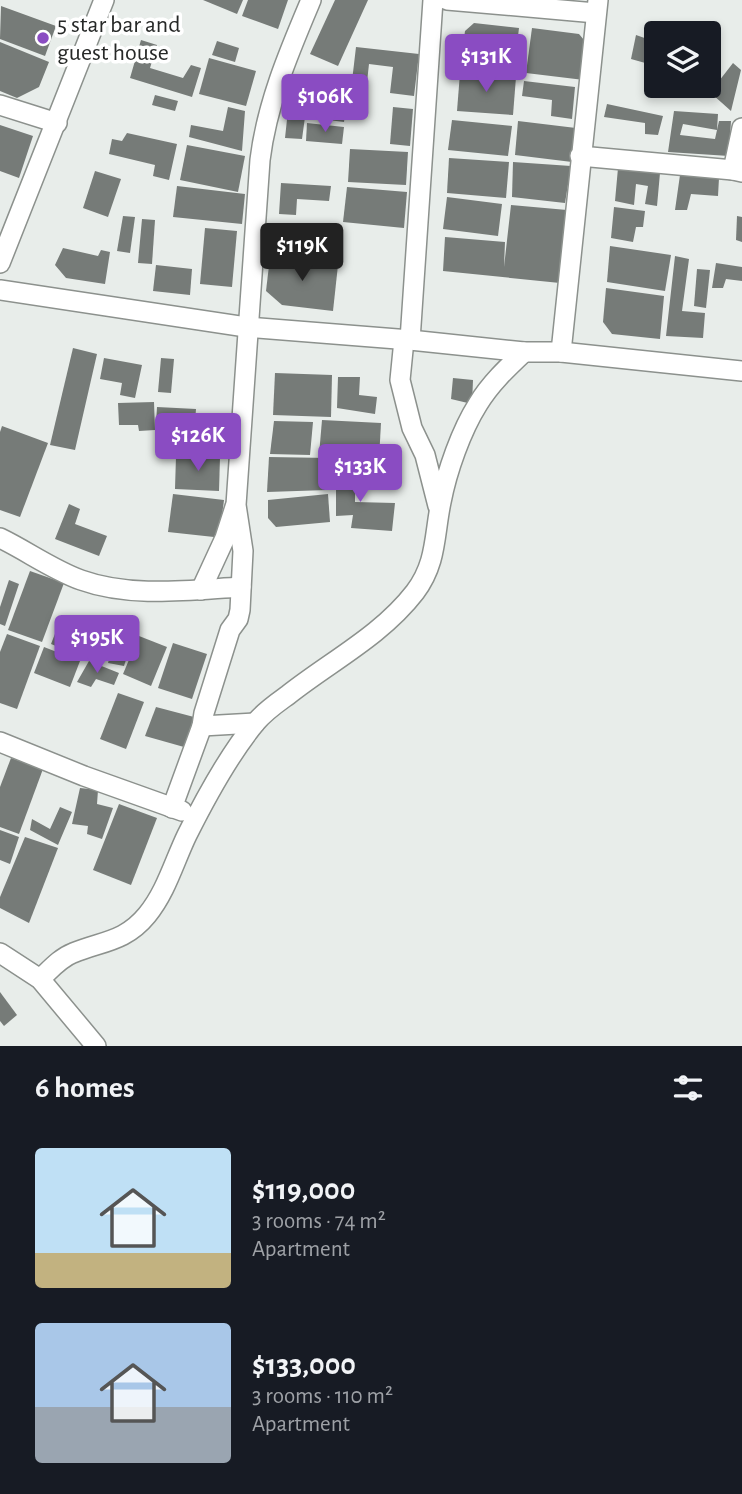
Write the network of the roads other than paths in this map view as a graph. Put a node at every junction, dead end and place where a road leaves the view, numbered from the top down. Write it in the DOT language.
graph roads {
  1 [pos="104,0"];
  2 [pos="311,0"];
  3 [pos="433,0"];
  4 [pos="456,1"];
  5 [pos="597,6"];
  6 [pos="0,106"];
  7 [pos="57,123"];
  8 [pos="742,128"];
  9 [pos="580,156"];
  10 [pos="737,171"];
  11 [pos="0,263"];
  12 [pos="0,290"];
  13 [pos="246,327"];
  14 [pos="407,340"];
  15 [pos="524,352"];
  16 [pos="561,352"];
  17 [pos="742,372"];
  18 [pos="236,505"];
  19 [pos="439,510"];
  20 [pos="0,538"];
  21 [pos="241,587"];
  22 [pos="201,590"];
  23 [pos="255,723"];
  24 [pos="202,726"];
  25 [pos="0,742"];
  26 [pos="172,808"];
  27 [pos="198,815"];
  28 [pos="0,953"];
  29 [pos="40,979"];
  30 [pos="96,1046"];
  1 -- 7 [label="street"];
  2 -- 13 [label="street"];
  3 -- 14 [label="street"];
  4 -- 5 [label="street"];
  5 -- 9 [label="street"];
  6 -- 7 [label="street"];
  7 -- 11 [label="street"];
  8 -- 10 [label="street"];
  9 -- 10 [label="street"];
  9 -- 16 [label="street"];
  12 -- 13 [label="street"];
  13 -- 14 [label="street"];
  13 -- 18 [label="street"];
  14 -- 15 [label="street"];
  14 -- 19 [label="street"];
  15 -- 16 [label="street"];
  15 -- 19 [label="street"];
  16 -- 17 [label="street"];
  18 -- 21 [label="street"];
  18 -- 22 [label="street"];
  19 -- 23 [label="street"];
  20 -- 22 [label="street"];
  21 -- 22 [label="street"];
  21 -- 24 [label="street"];
  23 -- 24 [label="street"];
  23 -- 27 [label="street"];
  24 -- 26 [label="street"];
  25 -- 26 [label="street"];
  26 -- 27 [label="street"];
  27 -- 29 [label="street"];
  28 -- 29 [label="street"];
  29 -- 30 [label="street"];
}
